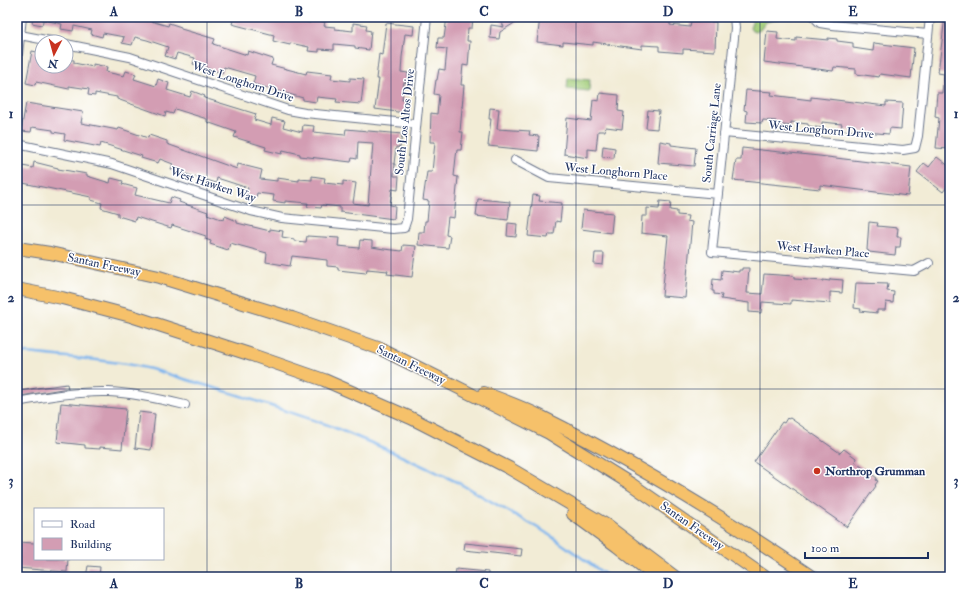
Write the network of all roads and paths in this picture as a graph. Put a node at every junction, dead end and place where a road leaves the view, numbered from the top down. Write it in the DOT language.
graph roads {
  1 [pos="22,17"];
  2 [pos="427,17"];
  3 [pos="734,17"];
  4 [pos="814,17"];
  5 [pos="930,17"];
  6 [pos="928,34"];
  7 [pos="20,35"];
  8 [pos="34,38"];
  9 [pos="74,46"];
  10 [pos="17,64"];
  11 [pos="416,124"];
  12 [pos="724,133"];
  13 [pos="17,144"];
  14 [pos="515,160"];
  15 [pos="718,194"];
  16 [pos="404,228"];
  17 [pos="17,248"];
  18 [pos="712,252"];
  19 [pos="929,263"];
  20 [pos="17,289"];
  21 [pos="381,349"];
  22 [pos="17,402"];
  23 [pos="185,405"];
  24 [pos="509,468"];
  25 [pos="656,577"];
  26 [pos="675,577"];
  27 [pos="765,577"];
  28 [pos="812,577"];
  1 -- 7 [label="street"];
  2 -- 11 [label="street, South Los Altos Drive"];
  3 -- 12 [label="street, South Carriage Lane"];
  4 -- 6 [label="street"];
  5 -- 6 [label="street"];
  6 -- 12 [label="street, West Longhorn Drive"];
  7 -- 8 [label="street"];
  7 -- 10 [label="street"];
  9 -- 11 [label="street, West Longhorn Drive"];
  11 -- 16 [label="street, South Los Altos Drive"];
  12 -- 15 [label="street, South Carriage Lane"];
  13 -- 16 [label="street, West Hawken Way"];
  14 -- 15 [label="street, West Longhorn Place"];
  15 -- 18 [label="street, South Carriage Lane"];
  17 -- 21 [label="highway, Santan Freeway"];
  18 -- 19 [label="street, West Hawken Place"];
  20 -- 24 [label="highway"];
  21 -- 27 [label="highway, Santan Freeway"];
  21 -- 28 [label="highway"];
  22 -- 23 [label="street"];
  24 -- 25 [label="highway"];
  24 -- 26 [label="highway"];
}
